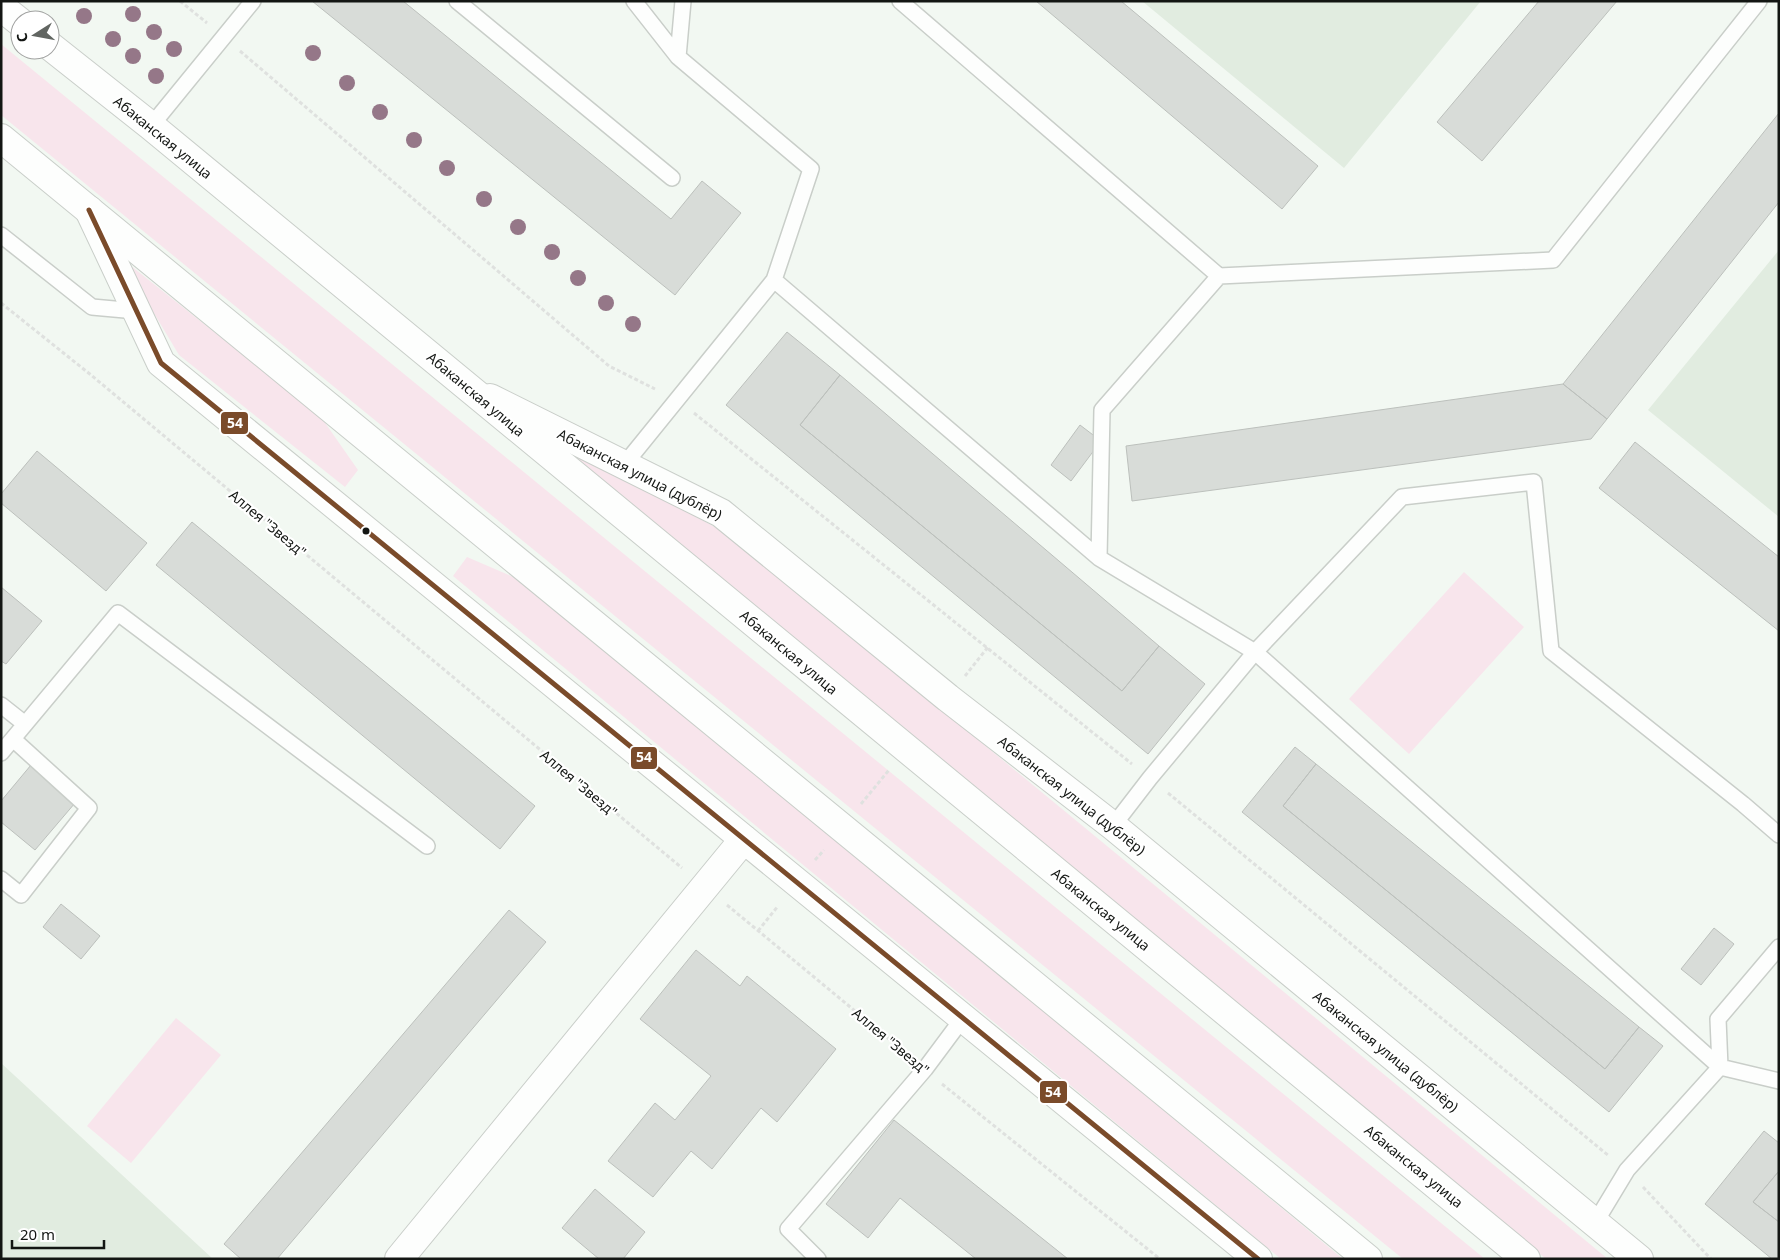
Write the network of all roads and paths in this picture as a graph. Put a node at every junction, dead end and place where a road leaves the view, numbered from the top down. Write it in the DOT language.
graph roads {
  1 [pos="180,1"];
  2 [pos="253,1"];
  3 [pos="457,1"];
  4 [pos="634,1"];
  5 [pos="683,1"];
  6 [pos="900,1"];
  7 [pos="1759,1"];
  8 [pos="223,36"];
  9 [pos="60,54"];
  10 [pos="678,58"];
  11 [pos="151,126"];
  12 [pos="1,138"];
  13 [pos="672,178"];
  14 [pos="89,210"];
  15 [pos="1,235"];
  16 [pos="1219,276"];
  17 [pos="774,280"];
  18 [pos="1,303"];
  19 [pos="136,311"];
  20 [pos="467,387"];
  21 [pos="677,400"];
  22 [pos="624,465"];
  23 [pos="1099,558"];
  24 [pos="988,647"];
  25 [pos="1255,652"];
  26 [pos="948,698"];
  27 [pos="1,705"];
  28 [pos="25,724"];
  29 [pos="13,739"];
  30 [pos="906,748"];
  31 [pos="1,753"];
  32 [pos="1150,778"];
  33 [pos="1114,826"];
  34 [pos="842,828"];
  35 [pos="1779,835"];
  36 [pos="744,839"];
  37 [pos="427,846"];
  38 [pos="1,879"];
  39 [pos="798,882"];
  40 [pos="705,888"];
  41 [pos="758,931"];
  42 [pos="1779,946"];
  43 [pos="963,1018"];
  44 [pos="1720,1066"];
  45 [pos="925,1069"];
  46 [pos="1779,1081"];
  47 [pos="1627,1170"];
  48 [pos="1595,1223"];
  49 [pos="399,1259"];
  50 [pos="818,1259"];
  51 [pos="1160,1259"];
  52 [pos="1258,1259"];
  53 [pos="1368,1259"];
  54 [pos="1526,1259"];
  55 [pos="1639,1259"];
  56 [pos="1711,1259"];
  1 -- 8 [label="path"];
  2 -- 8 [label="lane"];
  3 -- 13 [label="lane"];
  4 -- 10 [label="lane"];
  5 -- 10 [label="lane"];
  6 -- 16 [label="lane"];
  7 -- 16 [label="lane"];
  8 -- 11 [label="lane"];
  8 -- 21 [label="path"];
  9 -- 11 [label="main road, Абаканская улица"];
  10 -- 17 [label="lane"];
  11 -- 20 [label="main road, Абаканская улица"];
  12 -- 14 [label="main road"];
  14 -- 19 [label="main road"];
  14 -- 34 [label="main road"];
  15 -- 19 [label="lane"];
  16 -- 23 [label="lane"];
  17 -- 21 [label="lane"];
  17 -- 23 [label="lane"];
  18 -- 40 [label="path, Аллея \"Звезд\""];
  19 -- 36 [label="main road"];
  20 -- 22 [label="main road, Абаканская улица (дублёр)"];
  20 -- 30 [label="main road, Абаканская улица"];
  21 -- 22 [label="lane"];
  21 -- 24 [label="path"];
  22 -- 26 [label="main road, Абаканская улица (дублёр)"];
  23 -- 25 [label="lane"];
  24 -- 26 [label="path"];
  24 -- 32 [label="path"];
  25 -- 32 [label="lane"];
  25 -- 35 [label="lane"];
  25 -- 44 [label="lane"];
  26 -- 33 [label="main road, Абаканская улица (дублёр)"];
  27 -- 28 [label="lane"];
  28 -- 29 [label="lane"];
  28 -- 37 [label="lane"];
  29 -- 31 [label="lane"];
  29 -- 38 [label="lane"];
  30 -- 34 [label="path"];
  30 -- 54 [label="main road, Абаканская улица"];
  32 -- 33 [label="lane"];
  32 -- 47 [label="path"];
  33 -- 48 [label="main road, Абаканская улица (дублёр)"];
  34 -- 39 [label="path"];
  34 -- 53 [label="main road"];
  36 -- 39 [label="main road"];
  36 -- 40 [label="main road"];
  39 -- 41 [label="path"];
  39 -- 43 [label="main road"];
  40 -- 41 [label="path, Аллея \"Звезд\""];
  40 -- 49 [label="main road"];
  41 -- 45 [label="path, Аллея \"Звезд\""];
  42 -- 44 [label="lane"];
  43 -- 45 [label="lane"];
  43 -- 52 [label="main road"];
  44 -- 46 [label="lane"];
  44 -- 47 [label="lane"];
  45 -- 50 [label="lane"];
  45 -- 51 [label="path, Аллея \"Звезд\""];
  47 -- 48 [label="lane"];
  47 -- 56 [label="path"];
  48 -- 55 [label="main road, Абаканская улица (дублёр)"];
}
